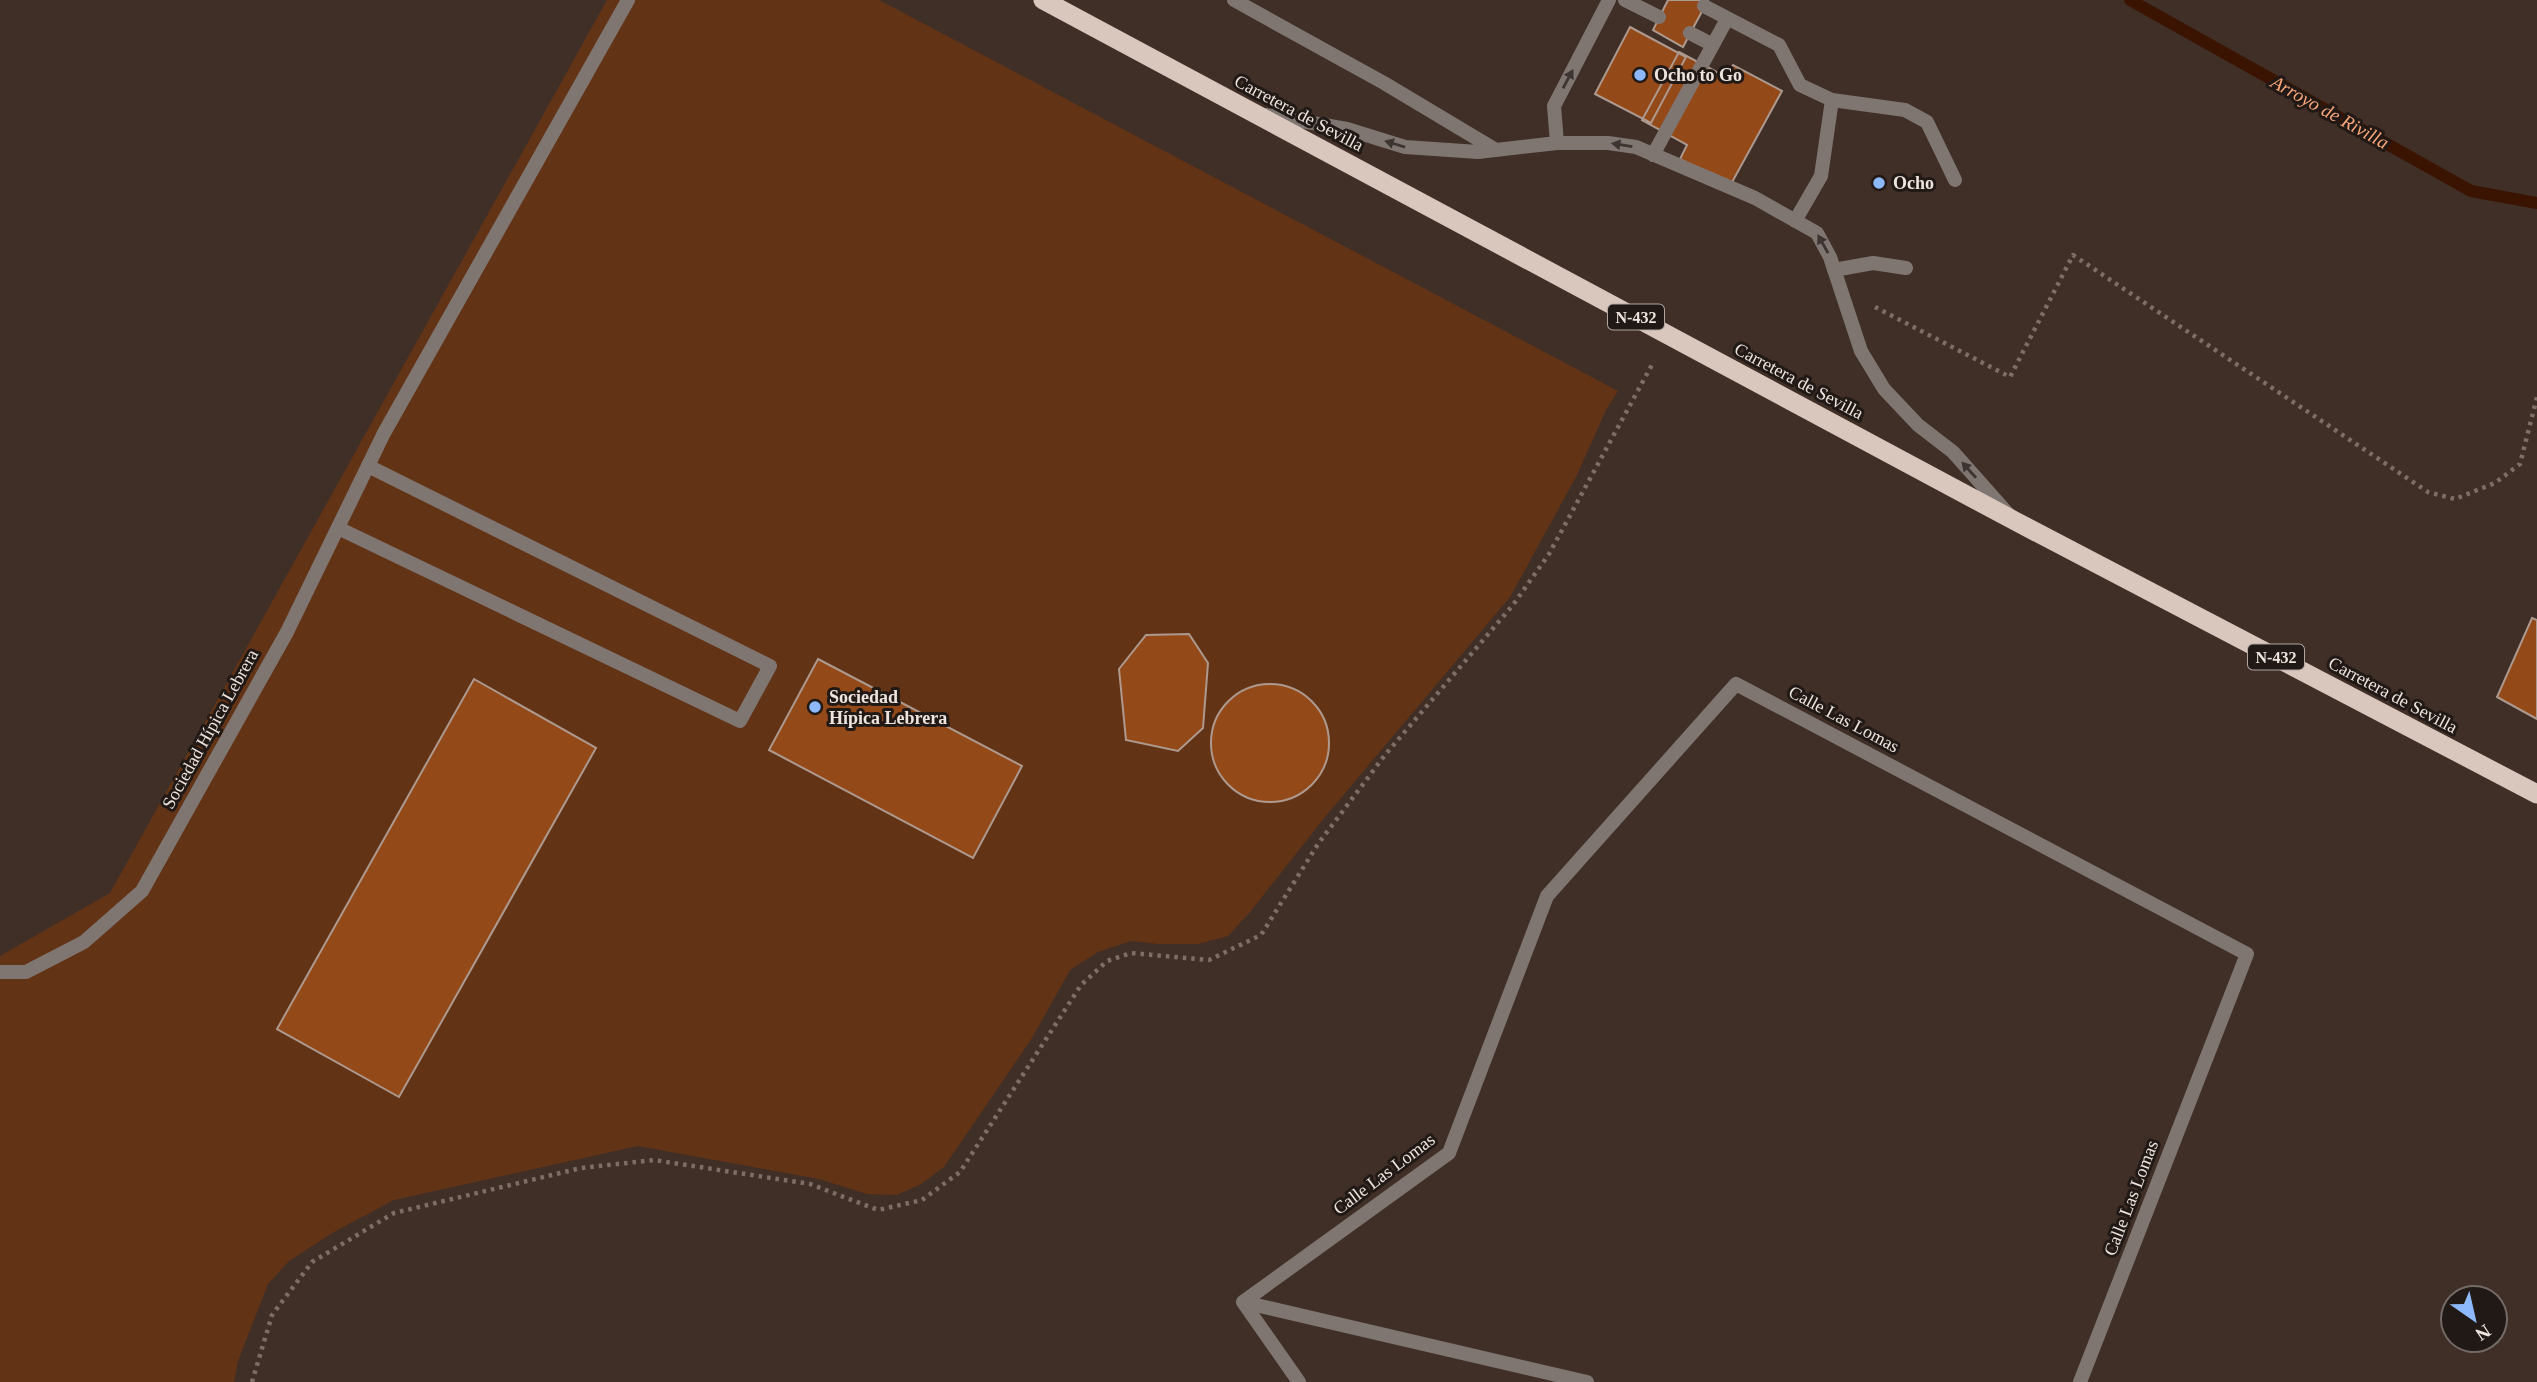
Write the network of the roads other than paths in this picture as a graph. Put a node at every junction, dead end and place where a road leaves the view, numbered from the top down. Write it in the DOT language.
graph roads {
  1 [pos="628,0"];
  2 [pos="1043,0"];
  3 [pos="1234,0"];
  4 [pos="1609,0"];
  5 [pos="1625,0"];
  6 [pos="1704,6"];
  7 [pos="1659,17"];
  8 [pos="1727,19"];
  9 [pos="1690,33"];
  10 [pos="1713,45"];
  11 [pos="1832,100"];
  12 [pos="1257,114"];
  13 [pos="1558,144"];
  14 [pos="1496,150"];
  15 [pos="1653,155"];
  16 [pos="1955,180"];
  17 [pos="1795,221"];
  18 [pos="1906,268"];
  19 [pos="1834,270"];
  20 [pos="368,466"];
  21 [pos="2015,521"];
  22 [pos="338,528"];
  23 [pos="2537,794"];
  24 [pos="0,972"];
  25 [pos="1243,1302"];
  26 [pos="1299,1382"];
  27 [pos="1587,1382"];
  28 [pos="2080,1382"];
  1 -- 20 [label="street, Sociedad Hípica Lebrera"];
  2 -- 12 [label="highway, Carretera de Sevilla / N-432"];
  3 -- 14 [label="street"];
  13 -- 4 [label="street, one-way"];
  5 -- 7 [label="street"];
  6 -- 8 [label="street"];
  8 -- 10 [label="street"];
  8 -- 11 [label="street"];
  9 -- 10 [label="street"];
  10 -- 15 [label="street"];
  11 -- 16 [label="street"];
  11 -- 17 [label="street"];
  14 -- 12 [label="street, one-way"];
  12 -- 21 [label="highway, Carretera de Sevilla / N-432"];
  13 -- 14 [label="street"];
  15 -- 13 [label="street, one-way"];
  15 -- 17 [label="street"];
  19 -- 17 [label="street, one-way"];
  18 -- 19 [label="street"];
  21 -- 19 [label="street, one-way"];
  20 -- 22 [label="street, Sociedad Hípica Lebrera"];
  20 -- 22 [label="street"];
  21 -- 23 [label="highway, Carretera de Sevilla / N-432"];
  22 -- 24 [label="street, Sociedad Hípica Lebrera"];
  25 -- 26 [label="street"];
  25 -- 27 [label="street"];
  25 -- 28 [label="street, Calle Las Lomas"];
}
